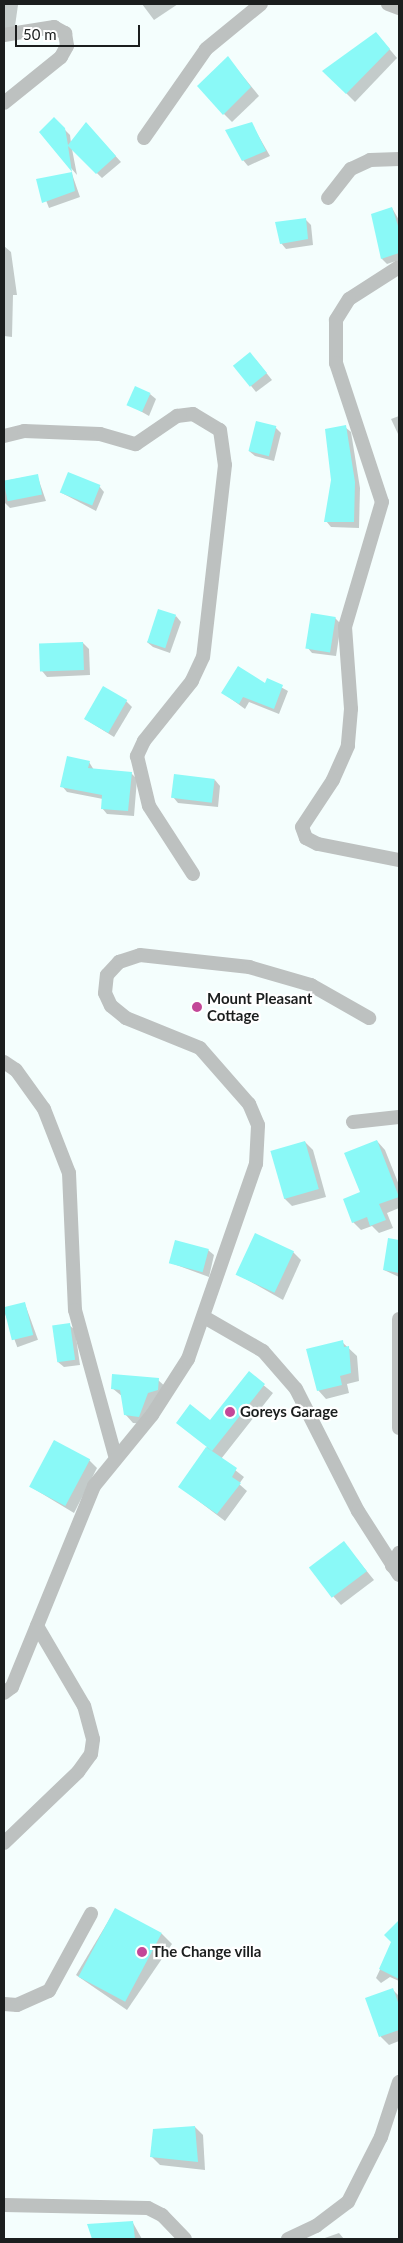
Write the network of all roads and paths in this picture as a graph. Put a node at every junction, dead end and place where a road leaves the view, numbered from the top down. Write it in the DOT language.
graph roads {
  1 [pos="261,4"];
  2 [pos="388,4"];
  3 [pos="399,8"];
  4 [pos="4,36"];
  5 [pos="4,103"];
  6 [pos="144,138"];
  7 [pos="399,159"];
  8 [pos="328,198"];
  9 [pos="399,266"];
  10 [pos="4,436"];
  11 [pos="399,860"];
  12 [pos="193,874"];
  13 [pos="370,1018"];
  14 [pos="4,1062"];
  15 [pos="399,1117"];
  16 [pos="353,1122"];
  17 [pos="204,1317"];
  18 [pos="399,1319"];
  19 [pos="399,1428"];
  20 [pos="115,1455"];
  21 [pos="399,1553"];
  22 [pos="396,1571"];
  23 [pos="37,1626"];
  24 [pos="4,1693"];
  25 [pos="4,1843"];
  26 [pos="92,1914"];
  27 [pos="4,2004"];
  28 [pos="399,2082"];
  29 [pos="4,2205"];
  30 [pos="185,2239"];
  31 [pos="288,2239"];
  1 -- 6 [label="street"];
  2 -- 3 [label="street"];
  4 -- 5 [label="street"];
  7 -- 8 [label="street"];
  9 -- 11 [label="street"];
  10 -- 12 [label="street"];
  13 -- 17 [label="street"];
  14 -- 20 [label="street"];
  15 -- 16 [label="street"];
  17 -- 20 [label="street"];
  17 -- 22 [label="street"];
  18 -- 19 [label="street"];
  20 -- 23 [label="street"];
  21 -- 22 [label="street"];
  23 -- 24 [label="street"];
  23 -- 25 [label="street"];
  26 -- 27 [label="street"];
  28 -- 31 [label="street"];
  29 -- 30 [label="street"];
}
